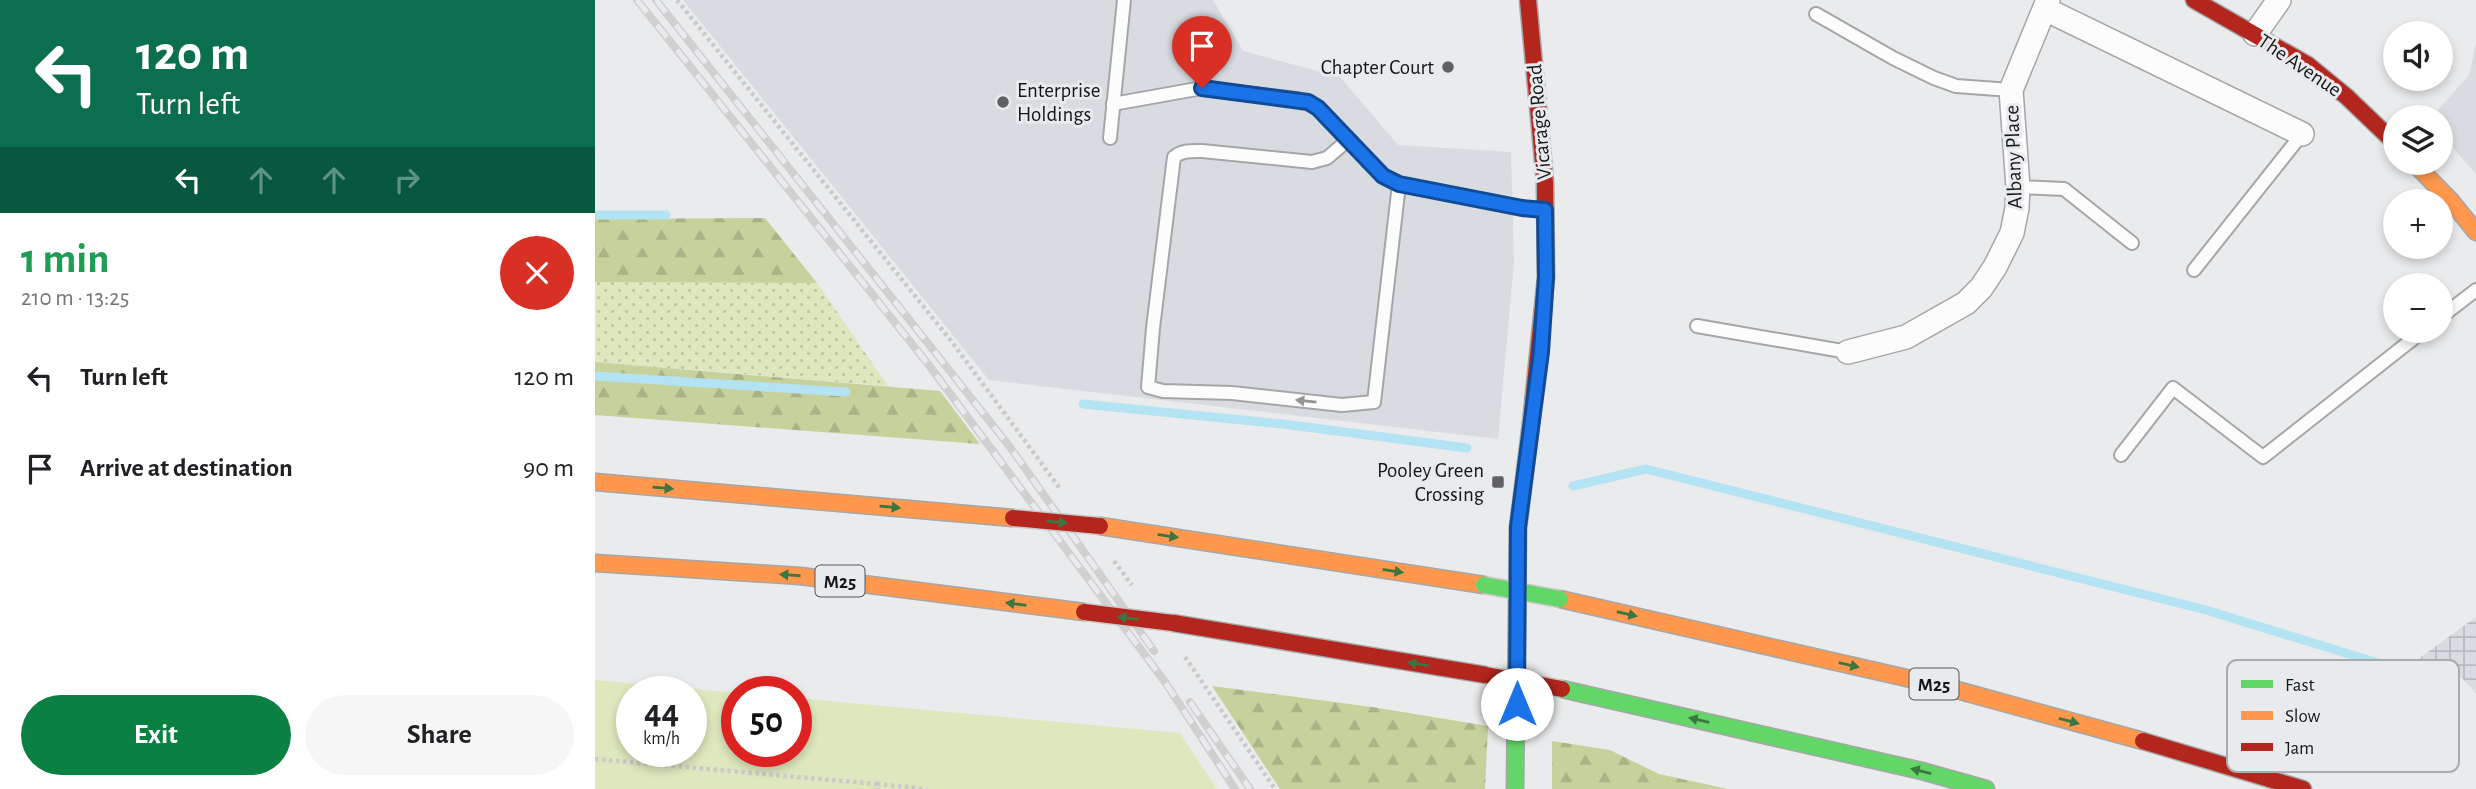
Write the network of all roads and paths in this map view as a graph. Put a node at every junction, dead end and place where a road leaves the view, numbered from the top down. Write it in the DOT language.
graph roads {
  1 [pos="677,0"];
  2 [pos="1124,0"];
  3 [pos="1528,0"];
  4 [pos="2195,0"];
  5 [pos="2279,0"];
  6 [pos="2046,4"];
  7 [pos="1816,14"];
  8 [pos="2255,34"];
  9 [pos="2011,90"];
  10 [pos="1113,104"];
  11 [pos="2383,132"];
  12 [pos="2302,134"];
  13 [pos="1110,138"];
  14 [pos="1349,140"];
  15 [pos="2426,175"];
  16 [pos="1399,184"];
  17 [pos="2018,187"];
  18 [pos="1545,210"];
  19 [pos="2476,232"];
  20 [pos="2132,243"];
  21 [pos="2195,270"];
  22 [pos="2476,290"];
  23 [pos="2453,308"];
  24 [pos="1697,326"];
  25 [pos="2408,343"];
  26 [pos="1848,352"];
  27 [pos="2121,455"];
  28 [pos="595,482"];
  29 [pos="1066,497"];
  30 [pos="1107,553"];
  31 [pos="595,563"];
  32 [pos="1132,586"];
  33 [pos="1181,652"];
  34 [pos="595,759"];
  35 [pos="2227,766"];
  36 [pos="2248,772"];
  37 [pos="877,787"];
  38 [pos="927,789"];
  39 [pos="1275,789"];
  40 [pos="1515,789"];
  41 [pos="1986,789"];
  42 [pos="2303,789"];
  1 -- 29 [label="path"];
  2 -- 10 [label="lane"];
  3 -- 18 [label="main road, Vicarage Road"];
  4 -- 8 [label="main road, The Avenue"];
  5 -- 8 [label="street"];
  6 -- 9 [label="street, Albany Place"];
  6 -- 12 [label="street"];
  7 -- 9 [label="lane"];
  8 -- 11 [label="main road, The Avenue"];
  9 -- 17 [label="street, Albany Place"];
  10 -- 13 [label="lane"];
  10 -- 14 [label="lane"];
  12 -- 21 [label="lane"];
  14 -- 16 [label="lane"];
  16 -- 14 [label="lane, one-way"];
  15 -- 19 [label="main road"];
  16 -- 18 [label="lane"];
  17 -- 20 [label="lane"];
  17 -- 26 [label="street, Albany Place"];
  18 -- 40 [label="main road, Vicarage Road"];
  22 -- 23 [label="lane"];
  24 -- 26 [label="lane"];
  25 -- 27 [label="lane"];
  28 -- 35 [label="main road, M25, one-way, bridge"];
  30 -- 32 [label="path"];
  41 -- 31 [label="main road, M25, one-way, bridge"];
  33 -- 39 [label="path"];
  34 -- 37 [label="path"];
  36 -- 42 [label="main road, M25, one-way, bridge"];
  37 -- 38 [label="path"];
}
